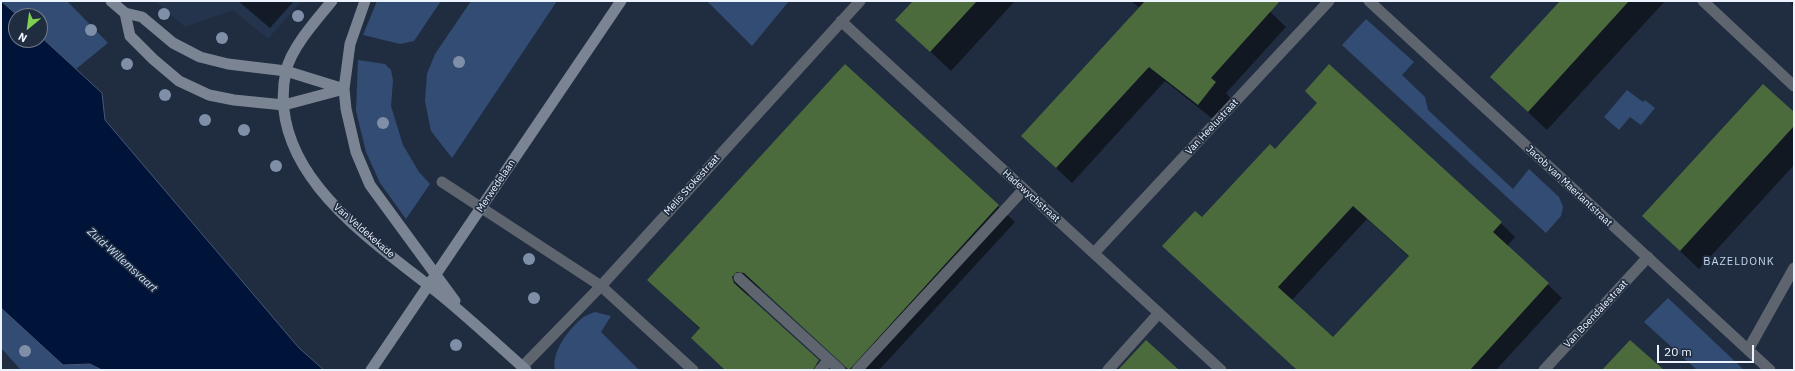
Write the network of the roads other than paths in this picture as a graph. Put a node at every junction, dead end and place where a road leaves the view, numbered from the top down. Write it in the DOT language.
graph roads {
  1 [pos="111,1"];
  2 [pos="332,1"];
  3 [pos="366,1"];
  4 [pos="622,1"];
  5 [pos="860,1"];
  6 [pos="1329,1"];
  7 [pos="1369,1"];
  8 [pos="1704,1"];
  9 [pos="125,13"];
  10 [pos="841,21"];
  11 [pos="286,71"];
  12 [pos="1794,86"];
  13 [pos="344,89"];
  14 [pos="284,106"];
  15 [pos="442,182"];
  16 [pos="1024,189"];
  17 [pos="1094,253"];
  18 [pos="1648,258"];
  19 [pos="1794,268"];
  20 [pos="739,278"];
  21 [pos="601,286"];
  22 [pos="1159,313"];
  23 [pos="464,314"];
  24 [pos="1748,350"];
  25 [pos="829,360"];
  26 [pos="524,368"];
  27 [pos="371,370"];
  28 [pos="693,370"];
  29 [pos="820,370"];
  30 [pos="840,370"];
  31 [pos="857,370"];
  32 [pos="1108,370"];
  33 [pos="1221,370"];
  34 [pos="1544,370"];
  35 [pos="1770,370"];
  1 -- 9 [label="main road"];
  2 -- 11 [label="main road"];
  3 -- 13 [label="main road, Van Veldekekade"];
  4 -- 27 [label="main road, Merwedelaan"];
  5 -- 10 [label="street, Melis Stokestraat"];
  6 -- 17 [label="street, Van Heelustraat"];
  7 -- 18 [label="street, Jacob van Maerlantstraat"];
  8 -- 12 [label="street"];
  9 -- 11 [label="main road"];
  9 -- 14 [label="main road"];
  10 -- 16 [label="street, Hadewychstraat"];
  10 -- 21 [label="street, Melis Stokestraat"];
  11 -- 13 [label="main road"];
  11 -- 14 [label="main road, Van Veldekekade"];
  13 -- 14 [label="main road"];
  13 -- 23 [label="main road, Van Veldekekade"];
  14 -- 23 [label="main road, Van Veldekekade"];
  15 -- 21 [label="street"];
  16 -- 17 [label="street, Hadewychstraat"];
  16 -- 31 [label="street"];
  17 -- 22 [label="street, Hadewychstraat"];
  18 -- 24 [label="street, Jacob van Maerlantstraat"];
  18 -- 34 [label="street, Van Boendalestraat"];
  19 -- 24 [label="street"];
  20 -- 25 [label="street"];
  21 -- 26 [label="street, Melis Stokestraat"];
  21 -- 28 [label="street"];
  22 -- 32 [label="street"];
  22 -- 33 [label="street, Hadewychstraat"];
  23 -- 26 [label="main road, Van Veldekekade"];
  24 -- 35 [label="street, Jacob van Maerlantstraat"];
  25 -- 29 [label="street"];
  25 -- 30 [label="street"];
}
